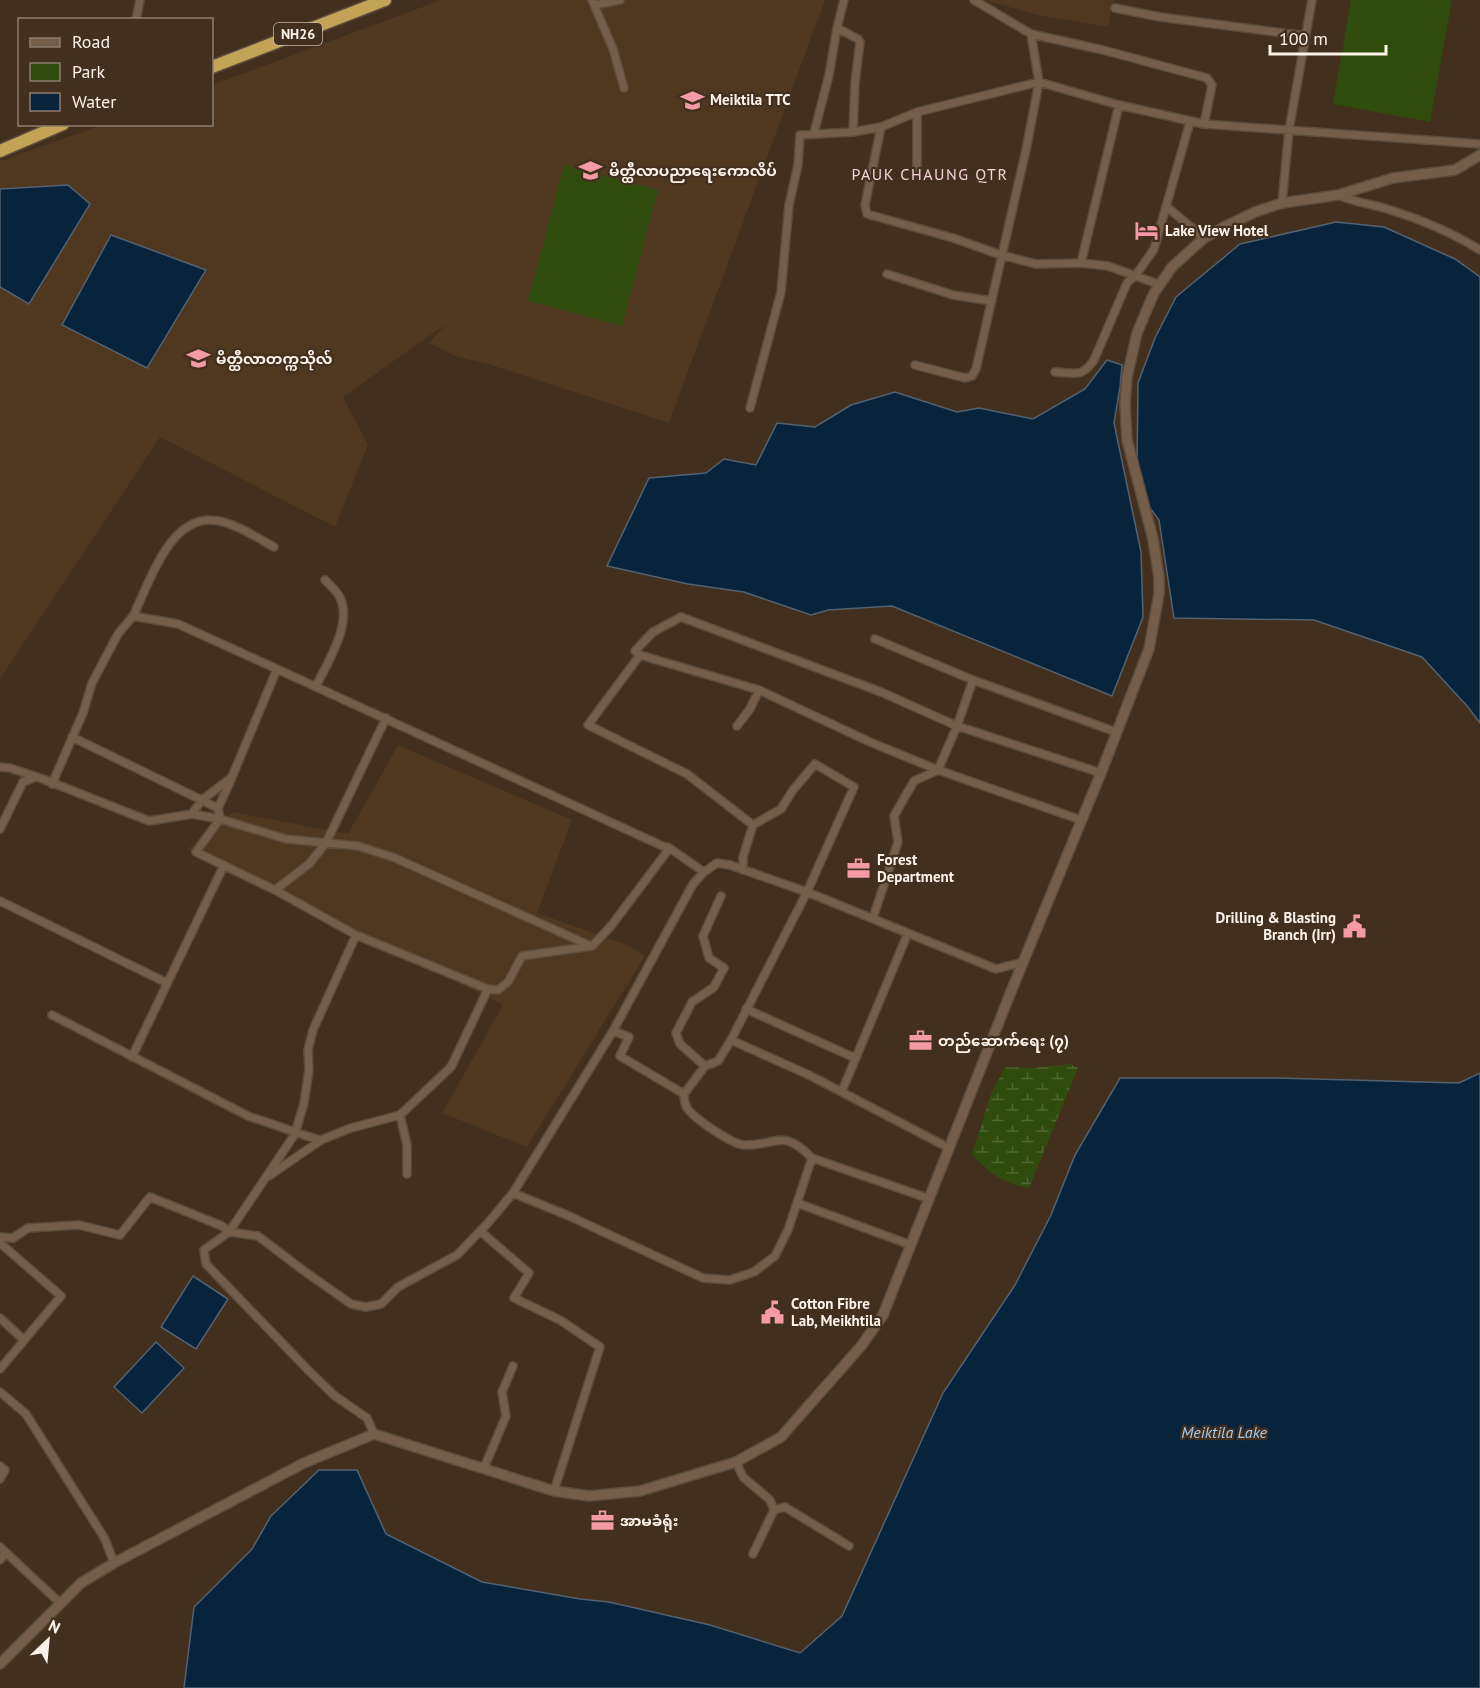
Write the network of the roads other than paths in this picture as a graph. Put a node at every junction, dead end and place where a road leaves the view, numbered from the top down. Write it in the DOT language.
graph roads {
  1 [pos="140,0"];
  2 [pos="385,0"];
  3 [pos="620,0"];
  4 [pos="844,0"];
  5 [pos="974,0"];
  6 [pos="1312,0"];
  7 [pos="593,3"];
  8 [pos="1115,8"];
  9 [pos="136,18"];
  10 [pos="837,28"];
  11 [pos="1031,34"];
  12 [pos="1306,36"];
  13 [pos="213,67"];
  14 [pos="1039,82"];
  15 [pos="624,88"];
  16 [pos="1119,105"];
  17 [pos="917,112"];
  18 [pos="1190,122"];
  19 [pos="1204,124"];
  20 [pos="58,126"];
  21 [pos="881,127"];
  22 [pos="1289,130"];
  23 [pos="853,132"];
  24 [pos="814,133"];
  25 [pos="1480,144"];
  26 [pos="0,151"];
  27 [pos="1480,155"];
  28 [pos="916,174"];
  29 [pos="1338,195"];
  30 [pos="1282,203"];
  31 [pos="1167,207"];
  32 [pos="1204,238"];
  33 [pos="1480,250"];
  34 [pos="1001,255"];
  35 [pos="1081,263"];
  36 [pos="887,274"];
  37 [pos="1136,275"];
  38 [pos="1158,284"];
  39 [pos="992,301"];
  40 [pos="915,365"];
  41 [pos="1055,372"];
  42 [pos="750,408"];
  43 [pos="274,547"];
  44 [pos="325,580"];
  45 [pos="133,615"];
  46 [pos="874,639"];
  47 [pos="640,655"];
  48 [pos="276,669"];
  49 [pos="973,680"];
  50 [pos="316,686"];
  51 [pos="759,690"];
  52 [pos="386,718"];
  53 [pos="737,726"];
  54 [pos="957,726"];
  55 [pos="1116,732"];
  56 [pos="72,737"];
  57 [pos="0,767"];
  58 [pos="938,770"];
  59 [pos="1101,773"];
  60 [pos="36,777"];
  61 [pos="232,777"];
  62 [pos="52,784"];
  63 [pos="201,801"];
  64 [pos="218,808"];
  65 [pos="192,814"];
  66 [pos="220,819"];
  67 [pos="1081,820"];
  68 [pos="753,825"];
  69 [pos="0,830"];
  70 [pos="326,843"];
  71 [pos="669,849"];
  72 [pos="224,865"];
  73 [pos="743,870"];
  74 [pos="704,872"];
  75 [pos="275,890"];
  76 [pos="807,892"];
  77 [pos="721,896"];
  78 [pos="0,901"];
  79 [pos="873,918"];
  80 [pos="908,933"];
  81 [pos="356,935"];
  82 [pos="592,946"];
  83 [pos="1023,962"];
  84 [pos="167,983"];
  85 [pos="489,989"];
  86 [pos="746,1009"];
  87 [pos="52,1015"];
  88 [pos="613,1031"];
  89 [pos="731,1040"];
  90 [pos="132,1057"];
  91 [pos="855,1058"];
  92 [pos="705,1066"];
  93 [pos="842,1091"];
  94 [pos="684,1094"];
  95 [pos="400,1115"];
  96 [pos="295,1134"];
  97 [pos="321,1140"];
  98 [pos="949,1148"];
  99 [pos="812,1158"];
  100 [pos="407,1174"];
  101 [pos="264,1179"];
  102 [pos="513,1193"];
  103 [pos="930,1199"];
  104 [pos="797,1203"];
  105 [pos="480,1231"];
  106 [pos="229,1232"];
  107 [pos="0,1237"];
  108 [pos="0,1243"];
  109 [pos="912,1245"];
  110 [pos="0,1318"];
  111 [pos="24,1340"];
  112 [pos="513,1366"];
  113 [pos="0,1369"];
  114 [pos="0,1392"];
  115 [pos="374,1434"];
  116 [pos="736,1462"];
  117 [pos="0,1466"];
  118 [pos="484,1468"];
  119 [pos="0,1479"];
  120 [pos="554,1491"];
  121 [pos="774,1510"];
  122 [pos="849,1546"];
  123 [pos="0,1547"];
  124 [pos="6,1553"];
  125 [pos="753,1554"];
  126 [pos="0,1560"];
  127 [pos="114,1563"];
  128 [pos="60,1603"];
  129 [pos="0,1664"];
  1 -- 9 [label="street"];
  2 -- 13 [label="highway, NH26"];
  3 -- 7 [label="street"];
  4 -- 10 [label="street"];
  5 -- 11 [label="street"];
  6 -- 12 [label="street"];
  7 -- 15 [label="street"];
  8 -- 12 [label="street"];
  10 -- 23 [label="street"];
  10 -- 24 [label="street"];
  11 -- 14 [label="street"];
  11 -- 19 [label="street"];
  12 -- 22 [label="street"];
  14 -- 16 [label="street"];
  14 -- 17 [label="street"];
  14 -- 34 [label="street"];
  16 -- 18 [label="street"];
  16 -- 35 [label="street"];
  17 -- 21 [label="street"];
  17 -- 28 [label="street"];
  18 -- 19 [label="street"];
  18 -- 31 [label="street"];
  19 -- 22 [label="street"];
  20 -- 26 [label="highway"];
  21 -- 23 [label="street"];
  21 -- 34 [label="street"];
  22 -- 25 [label="street"];
  22 -- 30 [label="street"];
  23 -- 24 [label="street"];
  24 -- 42 [label="street"];
  27 -- 29 [label="street"];
  29 -- 30 [label="street"];
  29 -- 33 [label="street"];
  30 -- 32 [label="street"];
  31 -- 32 [label="street"];
  31 -- 37 [label="street"];
  32 -- 38 [label="street"];
  34 -- 35 [label="street"];
  34 -- 39 [label="street"];
  35 -- 37 [label="street"];
  36 -- 39 [label="street"];
  37 -- 38 [label="street"];
  37 -- 41 [label="street"];
  38 -- 55 [label="street"];
  39 -- 40 [label="street"];
  43 -- 45 [label="street"];
  44 -- 50 [label="street"];
  45 -- 48 [label="street"];
  45 -- 56 [label="street"];
  46 -- 49 [label="street"];
  47 -- 51 [label="street"];
  47 -- 54 [label="street"];
  47 -- 68 [label="street"];
  48 -- 50 [label="street"];
  48 -- 61 [label="street"];
  49 -- 54 [label="street"];
  49 -- 55 [label="street"];
  50 -- 52 [label="street"];
  51 -- 53 [label="street"];
  51 -- 58 [label="street"];
  52 -- 70 [label="street"];
  52 -- 71 [label="street"];
  54 -- 58 [label="street"];
  54 -- 59 [label="street"];
  55 -- 59 [label="street"];
  56 -- 62 [label="street"];
  56 -- 63 [label="street"];
  57 -- 60 [label="street"];
  58 -- 67 [label="street"];
  58 -- 79 [label="street"];
  59 -- 67 [label="street"];
  60 -- 62 [label="street"];
  60 -- 69 [label="street"];
  61 -- 63 [label="street"];
  61 -- 64 [label="street"];
  62 -- 65 [label="street"];
  63 -- 64 [label="street"];
  63 -- 65 [label="street"];
  64 -- 66 [label="street"];
  65 -- 66 [label="street"];
  66 -- 70 [label="street"];
  66 -- 72 [label="street"];
  67 -- 83 [label="street"];
  68 -- 73 [label="street"];
  68 -- 76 [label="street"];
  70 -- 75 [label="street"];
  70 -- 82 [label="street"];
  71 -- 74 [label="street"];
  71 -- 82 [label="street"];
  72 -- 75 [label="street"];
  72 -- 84 [label="street"];
  73 -- 74 [label="street"];
  73 -- 76 [label="street"];
  74 -- 88 [label="street"];
  75 -- 81 [label="street"];
  76 -- 79 [label="street"];
  76 -- 86 [label="street"];
  77 -- 92 [label="street"];
  78 -- 84 [label="street"];
  79 -- 80 [label="street"];
  80 -- 83 [label="street"];
  80 -- 91 [label="street"];
  81 -- 85 [label="street"];
  81 -- 96 [label="street"];
  82 -- 85 [label="street"];
  83 -- 98 [label="street"];
  84 -- 90 [label="street"];
  85 -- 95 [label="street"];
  86 -- 89 [label="street"];
  86 -- 91 [label="street"];
  87 -- 90 [label="street"];
  88 -- 94 [label="street"];
  88 -- 102 [label="street"];
  89 -- 92 [label="street"];
  89 -- 93 [label="street"];
  90 -- 96 [label="street"];
  91 -- 93 [label="street"];
  92 -- 94 [label="street"];
  93 -- 98 [label="street"];
  94 -- 99 [label="street"];
  95 -- 97 [label="street"];
  95 -- 100 [label="street"];
  96 -- 97 [label="street"];
  96 -- 101 [label="street"];
  97 -- 101 [label="street"];
  98 -- 103 [label="street"];
  99 -- 103 [label="street"];
  99 -- 104 [label="street"];
  101 -- 106 [label="street"];
  102 -- 104 [label="street"];
  102 -- 105 [label="street"];
  103 -- 109 [label="street"];
  104 -- 109 [label="street"];
  105 -- 106 [label="street"];
  105 -- 120 [label="street"];
  106 -- 107 [label="street"];
  106 -- 115 [label="street"];
  108 -- 111 [label="street"];
  109 -- 116 [label="street"];
  110 -- 111 [label="street"];
  111 -- 113 [label="street"];
  112 -- 118 [label="street"];
  114 -- 127 [label="street"];
  115 -- 118 [label="street"];
  115 -- 127 [label="street"];
  116 -- 120 [label="street"];
  116 -- 121 [label="street"];
  117 -- 119 [label="street"];
  118 -- 120 [label="street"];
  121 -- 122 [label="street"];
  121 -- 125 [label="street"];
  123 -- 124 [label="street"];
  124 -- 126 [label="street"];
  124 -- 128 [label="street"];
  127 -- 128 [label="street"];
  128 -- 129 [label="street"];
}
